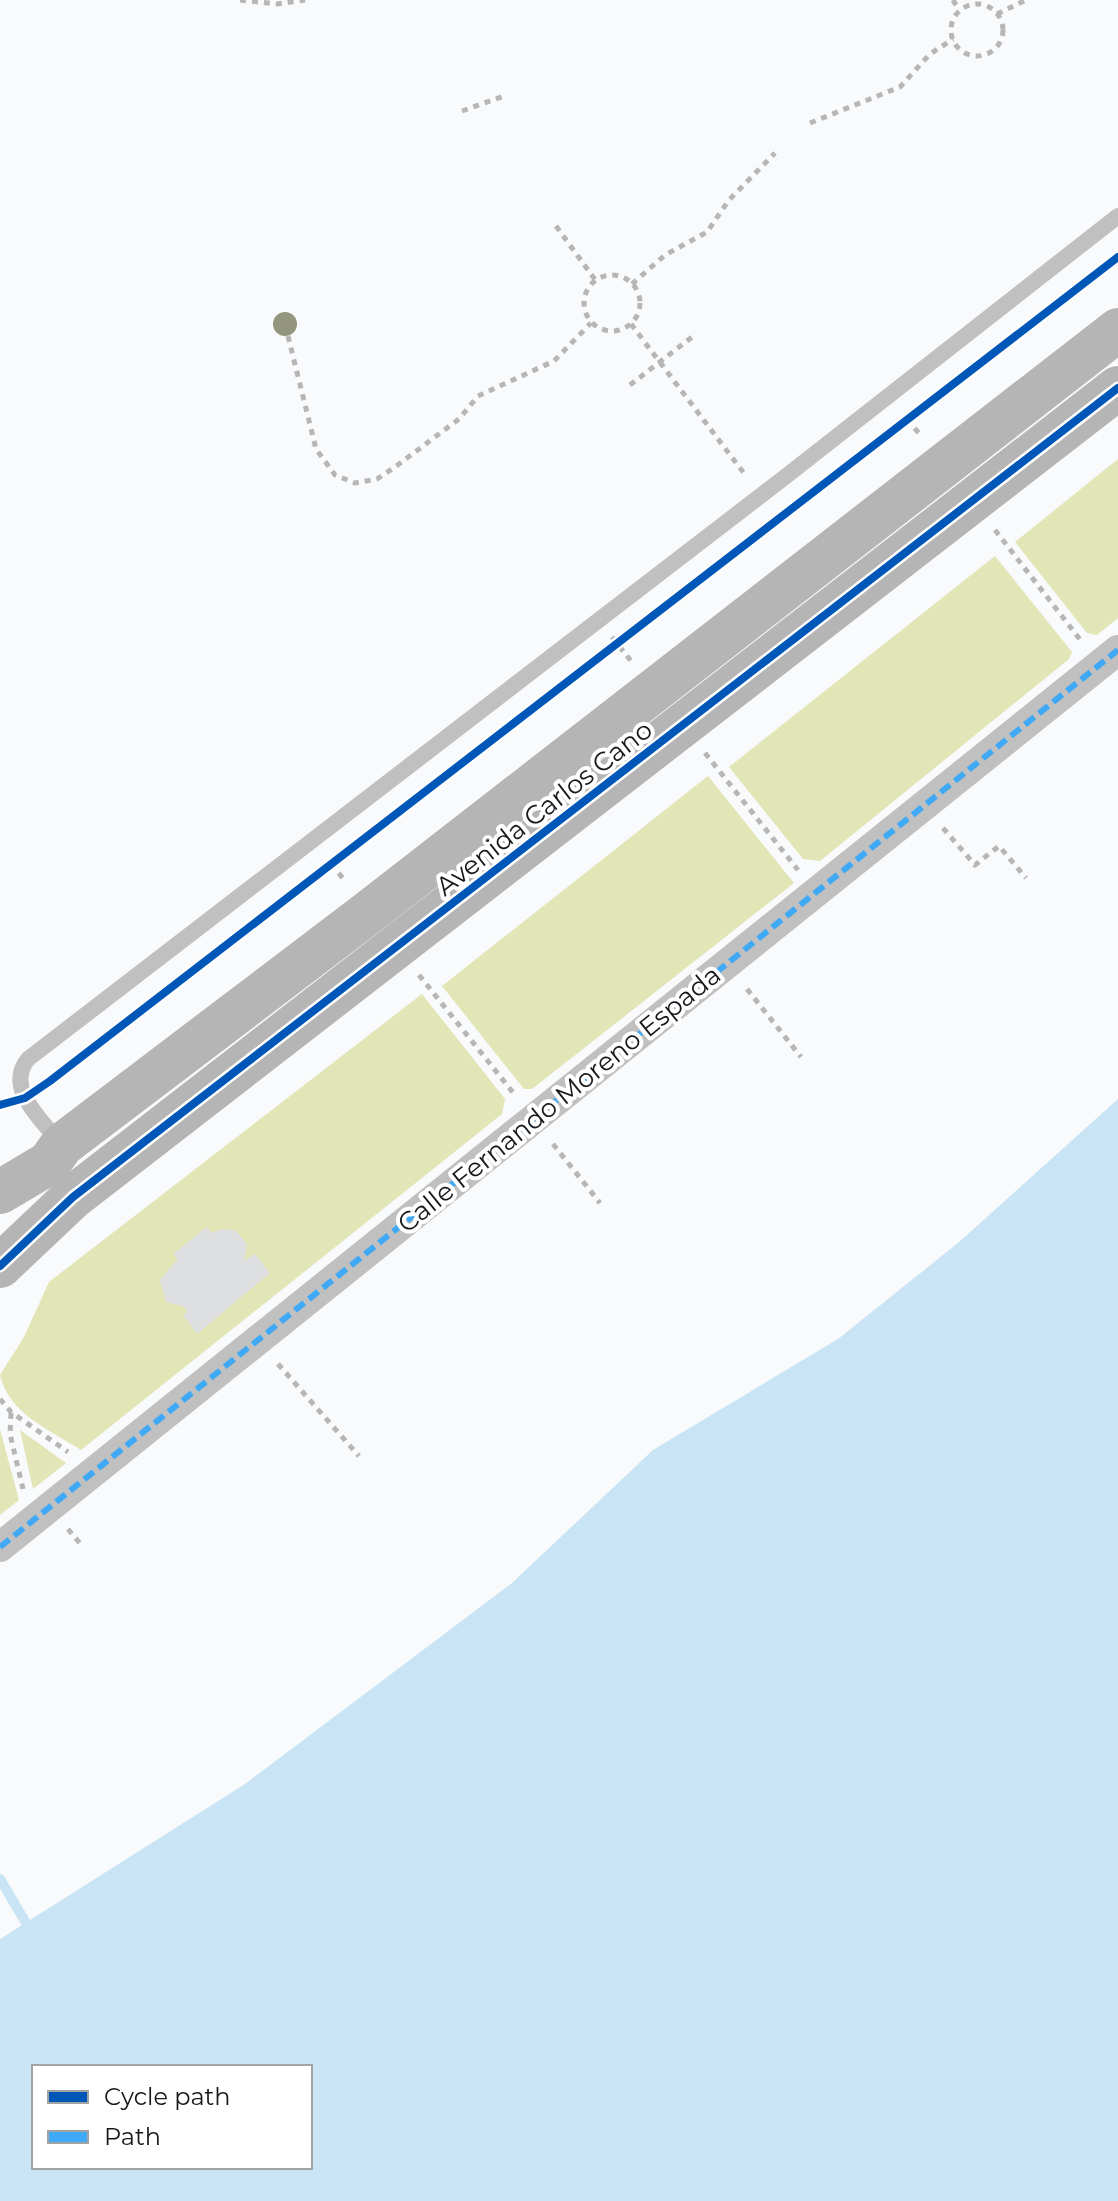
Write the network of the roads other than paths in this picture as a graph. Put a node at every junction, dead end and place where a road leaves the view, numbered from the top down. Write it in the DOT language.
graph roads {
  1 [pos="1118,216"];
  2 [pos="1118,330"];
  3 [pos="1118,388"];
  4 [pos="1109,657"];
  5 [pos="62,1145"];
  6 [pos="0,1192"];
  7 [pos="0,1266"];
  8 [pos="0,1547"];
  1 -- 5 [label="lane"];
  2 -- 5 [label="street, Avenida Carlos Cano"];
  3 -- 7 [label="street, Avenida Carlos Cano"];
  4 -- 8 [label="street, Calle Fernando Moreno Espada"];
  5 -- 6 [label="street, Avenida Carlos Cano"];
}
